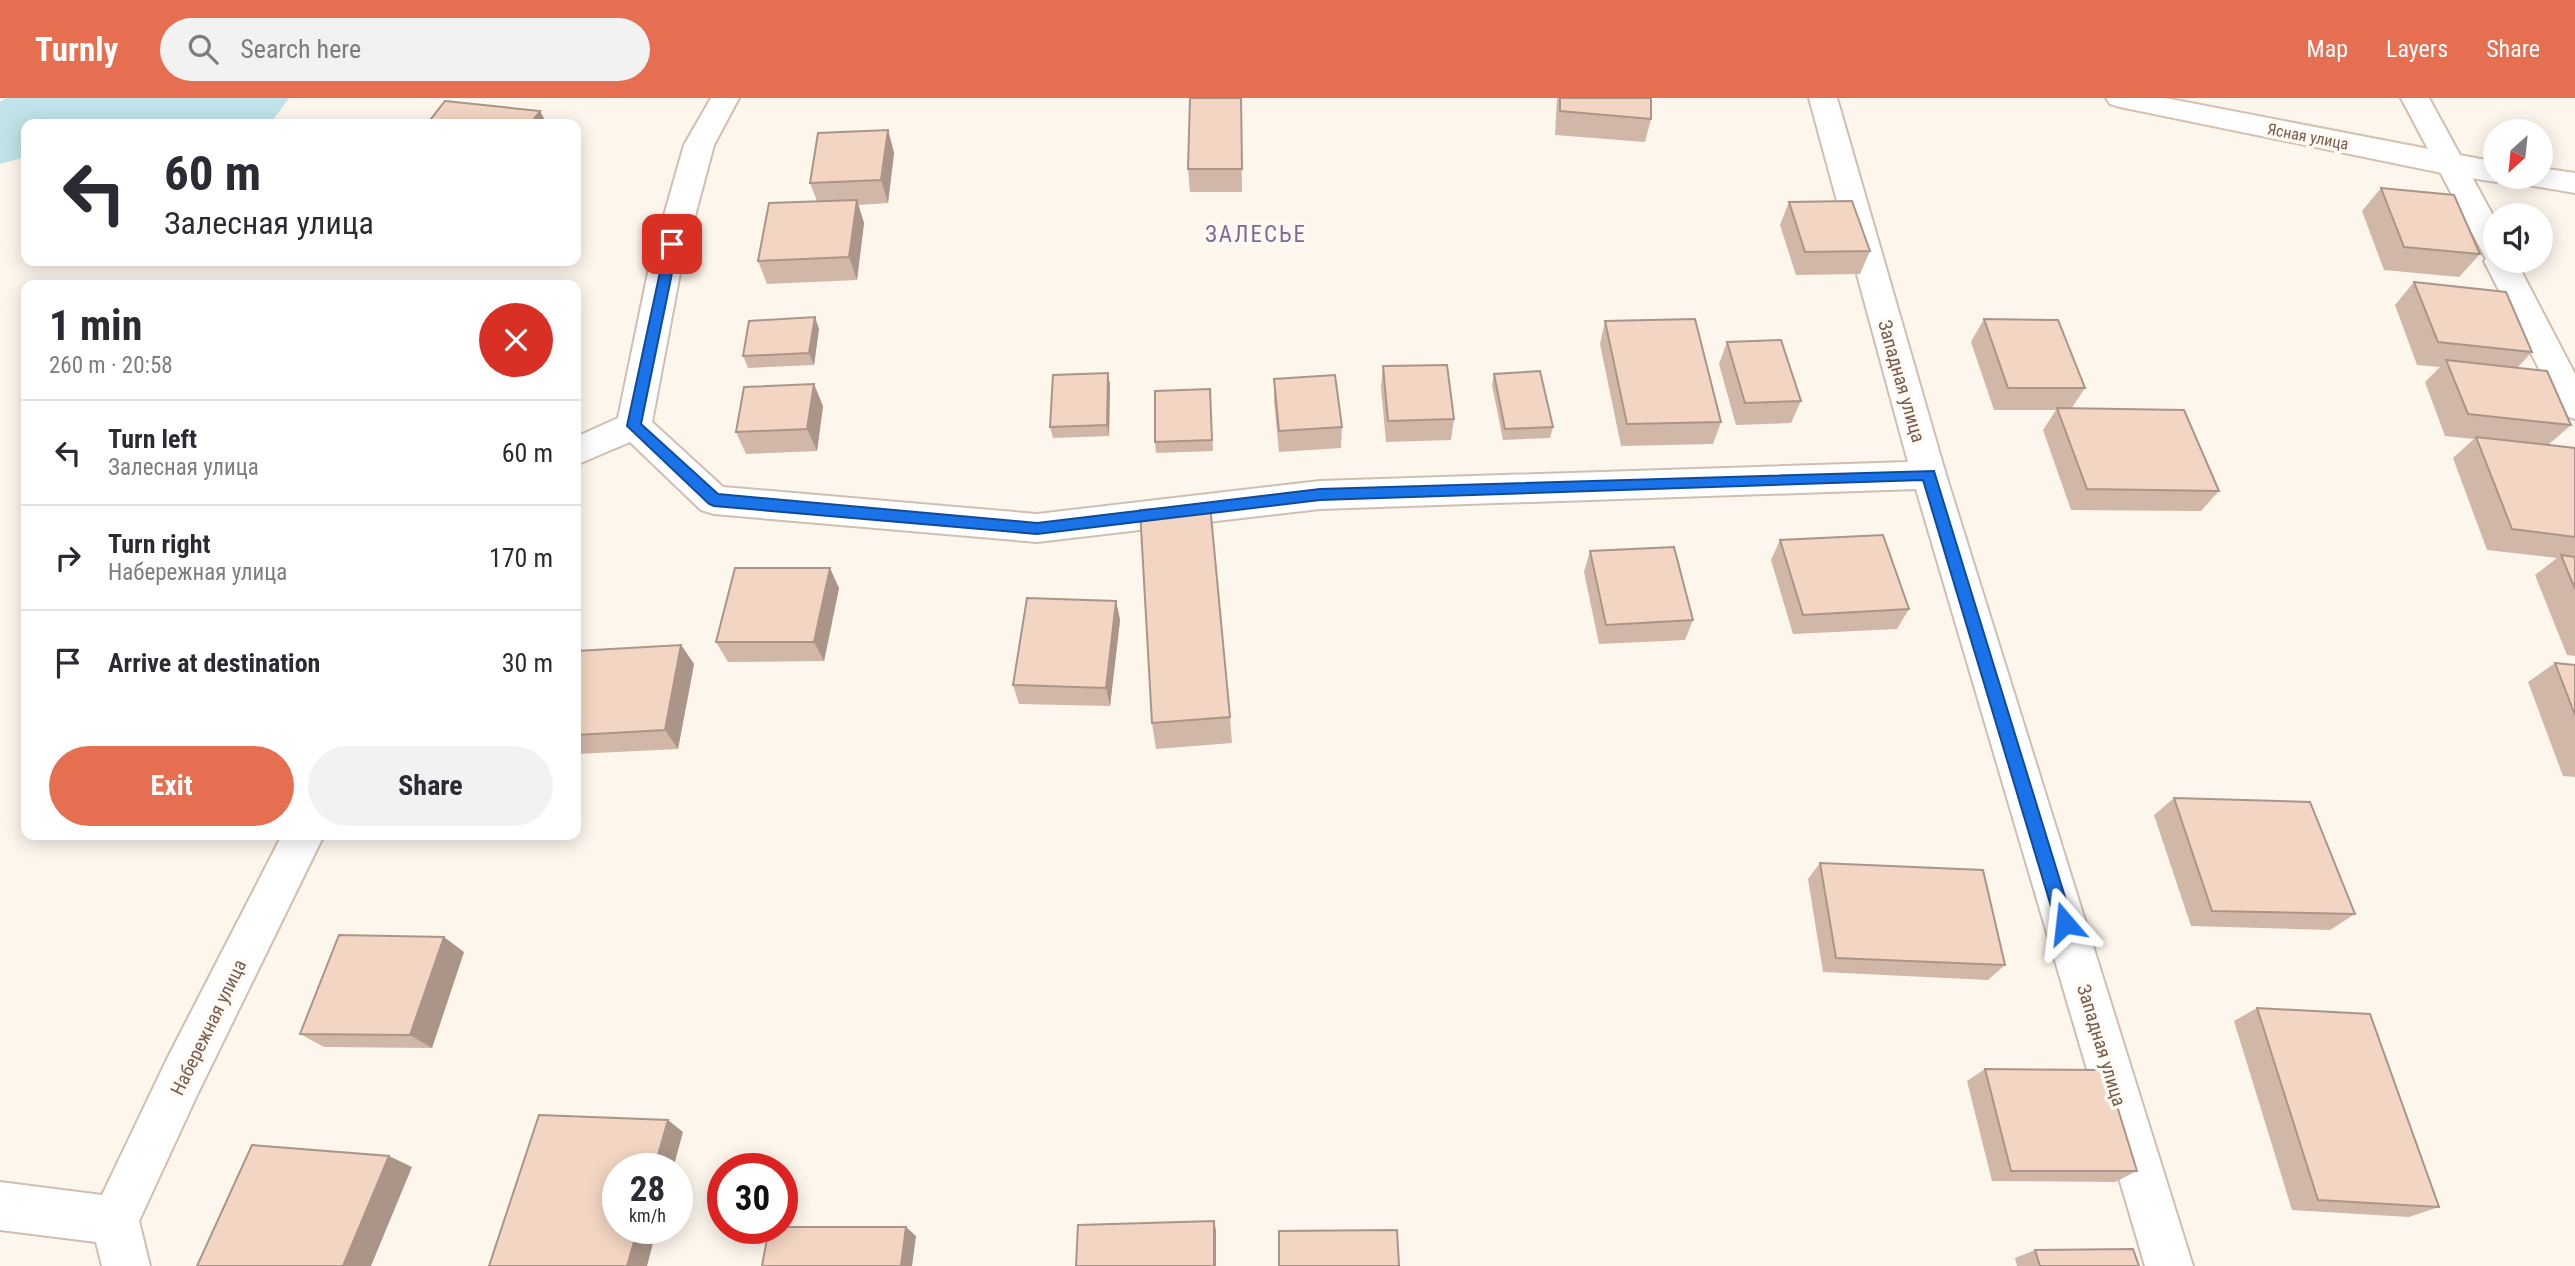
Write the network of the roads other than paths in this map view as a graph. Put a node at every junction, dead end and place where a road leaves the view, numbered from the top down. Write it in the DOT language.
graph roads {
  1 [pos="725,98"];
  2 [pos="1823,98"];
  3 [pos="2120,98"];
  4 [pos="2414,98"];
  5 [pos="2452,165"];
  6 [pos="2483,170"];
  7 [pos="2553,180"];
  8 [pos="2575,183"];
  9 [pos="2483,226"];
  10 [pos="2506,273"];
  11 [pos="2575,406"];
  12 [pos="634,426"];
  13 [pos="581,450"];
  14 [pos="1929,475"];
  15 [pos="300,840"];
  16 [pos="0,1206"];
  17 [pos="115,1220"];
  18 [pos="126,1266"];
  19 [pos="2169,1266"];
  1 -- 12 [label="street"];
  2 -- 14 [label="street, Западная улица"];
  3 -- 5 [label="street, Ясная улица"];
  4 -- 5 [label="street"];
  5 -- 6 [label="street, Ясная улица"];
  5 -- 9 [label="street"];
  7 -- 8 [label="street"];
  10 -- 11 [label="street"];
  12 -- 13 [label="street"];
  12 -- 14 [label="street"];
  14 -- 19 [label="street, Западная улица"];
  15 -- 17 [label="street, Набережная улица"];
  16 -- 17 [label="street"];
  17 -- 18 [label="street"];
}
